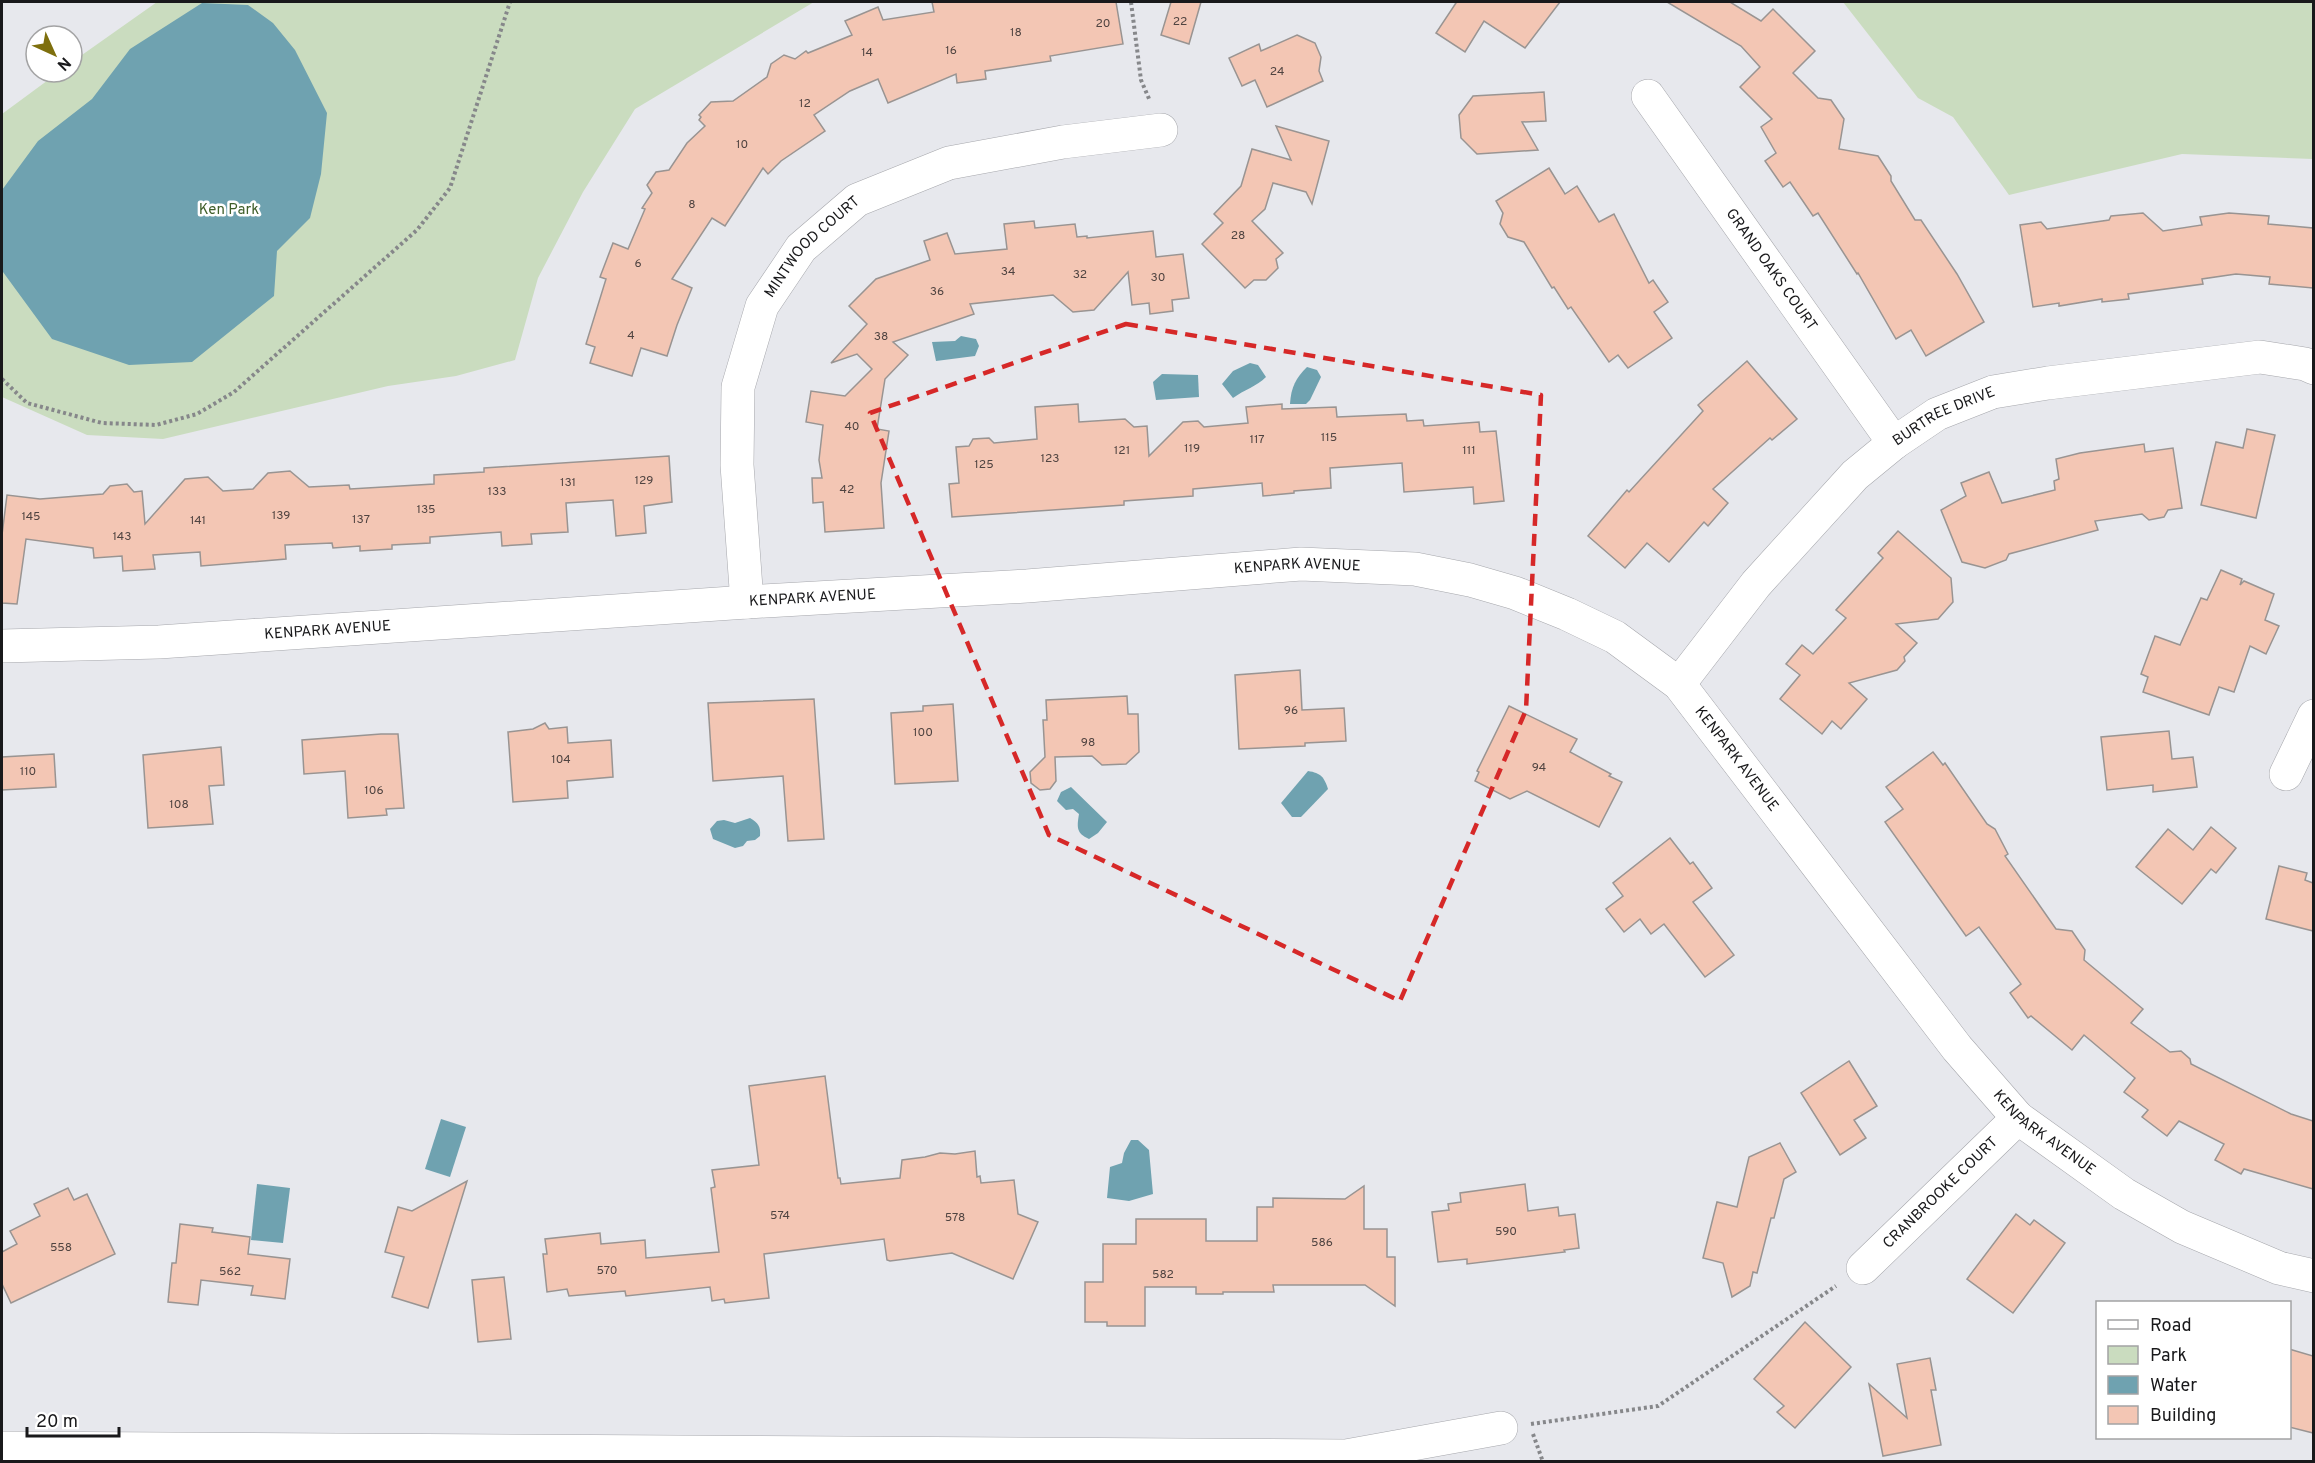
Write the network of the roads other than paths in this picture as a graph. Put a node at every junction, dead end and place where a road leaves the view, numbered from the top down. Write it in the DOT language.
graph roads {
  1 [pos="1648,96"];
  2 [pos="1161,130"];
  3 [pos="2313,368"];
  4 [pos="1894,443"];
  5 [pos="747,602"];
  6 [pos="2,646"];
  7 [pos="1679,684"];
  8 [pos="2313,716"];
  9 [pos="2286,774"];
  10 [pos="2018,1118"];
  11 [pos="1863,1268"];
  12 [pos="2313,1276"];
  13 [pos="1515,1426"];
  14 [pos="2,1448"];
  1 -- 4 [label="street, GRAND OAKS COURT"];
  2 -- 5 [label="street, MINTWOOD COURT"];
  3 -- 4 [label="street, BURTREE DRIVE"];
  4 -- 7 [label="street, BURTREE DRIVE"];
  5 -- 6 [label="street, KENPARK AVENUE"];
  5 -- 7 [label="street, KENPARK AVENUE"];
  7 -- 10 [label="street, KENPARK AVENUE"];
  8 -- 9 [label="street"];
  10 -- 11 [label="street, CRANBROOKE COURT"];
  10 -- 12 [label="street, KENPARK AVENUE"];
  13 -- 14 [label="street"];
}
